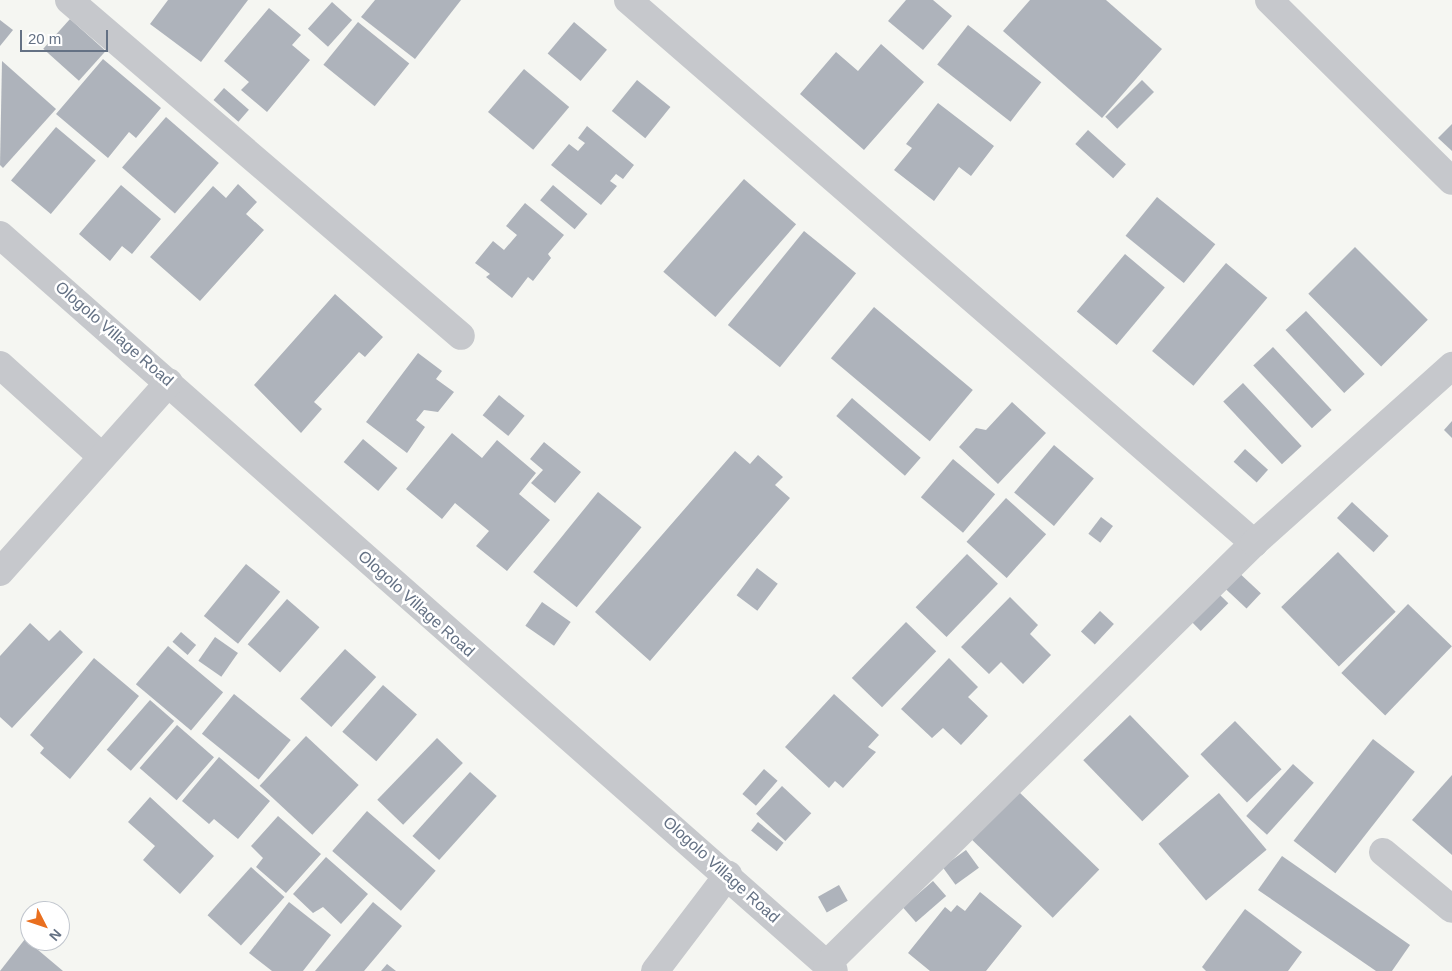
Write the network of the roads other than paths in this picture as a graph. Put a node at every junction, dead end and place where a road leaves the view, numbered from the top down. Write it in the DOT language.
graph roads {
  1 [pos="69,0"];
  2 [pos="628,0"];
  3 [pos="1269,0"];
  4 [pos="1452,181"];
  5 [pos="0,235"];
  6 [pos="461,336"];
  7 [pos="0,365"];
  8 [pos="1452,366"];
  9 [pos="169,382"];
  10 [pos="102,457"];
  11 [pos="1254,544"];
  12 [pos="0,572"];
  13 [pos="1383,852"];
  14 [pos="728,875"];
  15 [pos="1452,909"];
  16 [pos="830,968"];
  17 [pos="655,971"];
  1 -- 6 [label="street"];
  2 -- 11 [label="street"];
  3 -- 4 [label="street"];
  5 -- 9 [label="street, Ologolo Village Road"];
  7 -- 10 [label="street"];
  8 -- 11 [label="street"];
  9 -- 10 [label="street"];
  9 -- 14 [label="street, Ologolo Village Road"];
  10 -- 12 [label="street"];
  11 -- 16 [label="street"];
  13 -- 15 [label="street"];
  14 -- 16 [label="street, Ologolo Village Road"];
  14 -- 17 [label="street"];
}
